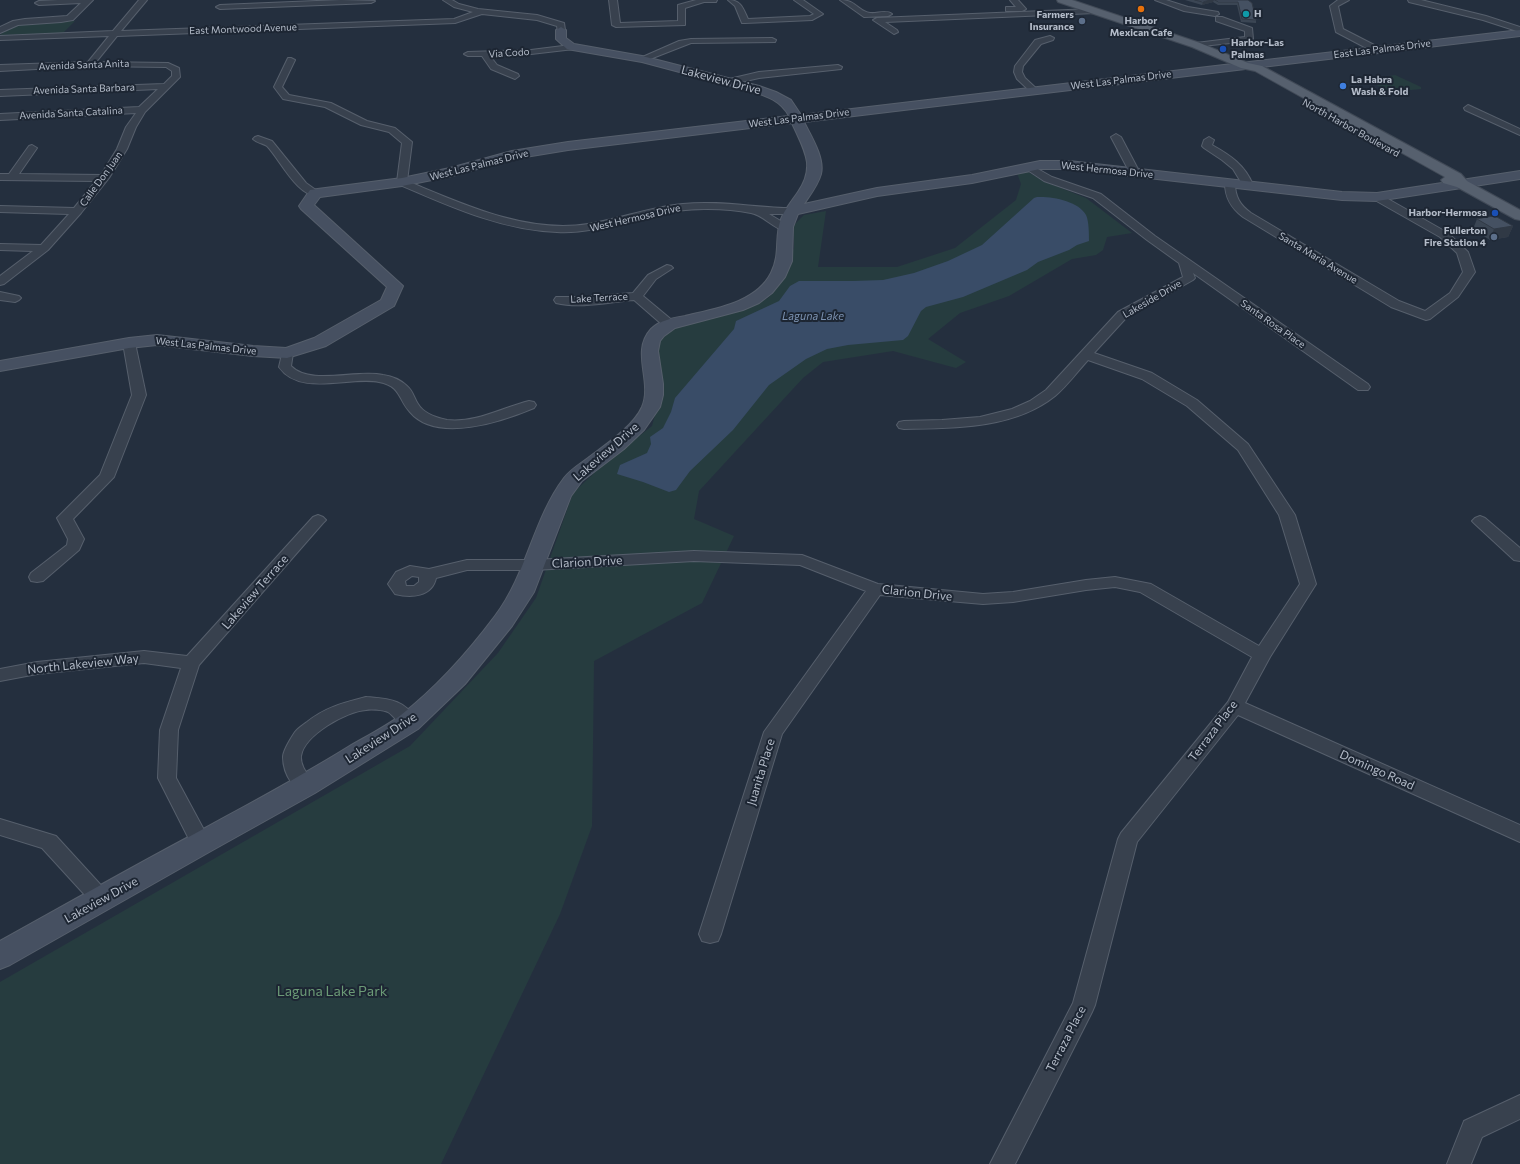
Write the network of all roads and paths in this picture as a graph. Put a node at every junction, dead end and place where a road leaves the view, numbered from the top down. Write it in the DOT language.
graph roads {
  1 [pos="88,0"];
  2 [pos="143,0"];
  3 [pos="225,0"];
  4 [pos="447,0"];
  5 [pos="613,0"];
  6 [pos="703,0"];
  7 [pos="713,0"];
  8 [pos="732,0"];
  9 [pos="798,0"];
  10 [pos="844,0"];
  11 [pos="1014,0"];
  12 [pos="1062,0"];
  13 [pos="1158,0"];
  14 [pos="1344,0"];
  15 [pos="1412,0"];
  16 [pos="371,1"];
  17 [pos="297,2"];
  18 [pos="39,3"];
  19 [pos="1092,11"];
  20 [pos="484,12"];
  21 [pos="1004,14"];
  22 [pos="1018,23"];
  23 [pos="0,31"];
  24 [pos="1520,31"];
  25 [pos="894,32"];
  26 [pos="114,34"];
  27 [pos="0,38"];
  28 [pos="566,38"];
  29 [pos="1050,38"];
  30 [pos="772,40"];
  31 [pos="1196,45"];
  32 [pos="1377,50"];
  33 [pos="468,54"];
  34 [pos="484,54"];
  35 [pos="642,59"];
  36 [pos="291,60"];
  37 [pos="90,64"];
  38 [pos="168,65"];
  39 [pos="838,66"];
  40 [pos="1245,66"];
  41 [pos="0,68"];
  42 [pos="515,76"];
  43 [pos="728,82"];
  44 [pos="167,86"];
  45 [pos="1035,90"];
  46 [pos="0,93"];
  47 [pos="1468,108"];
  48 [pos="142,110"];
  49 [pos="0,117"];
  50 [pos="797,118"];
  51 [pos="1520,132"];
  52 [pos="1116,137"];
  53 [pos="258,140"];
  54 [pos="1209,140"];
  55 [pos="32,148"];
  56 [pos="1029,167"];
  57 [pos="1135,172"];
  58 [pos="1520,175"];
  59 [pos="0,177"];
  60 [pos="12,177"];
  61 [pos="104,178"];
  62 [pos="402,182"];
  63 [pos="1230,183"];
  64 [pos="1462,184"];
  65 [pos="1248,185"];
  66 [pos="315,193"];
  67 [pos="1377,196"];
  68 [pos="0,209"];
  69 [pos="755,210"];
  70 [pos="77,211"];
  71 [pos="1520,216"];
  72 [pos="789,220"];
  73 [pos="0,247"];
  74 [pos="44,248"];
  75 [pos="1184,261"];
  76 [pos="667,268"];
  77 [pos="0,282"];
  78 [pos="0,296"];
  79 [pos="637,296"];
  80 [pos="15,298"];
  81 [pos="560,300"];
  82 [pos="669,324"];
  83 [pos="130,343"];
  84 [pos="287,353"];
  85 [pos="1087,355"];
  86 [pos="0,366"];
  87 [pos="1363,387"];
  88 [pos="528,405"];
  89 [pos="904,425"];
  90 [pos="318,520"];
  91 [pos="1480,521"];
  92 [pos="1520,556"];
  93 [pos="534,565"];
  94 [pos="427,575"];
  95 [pos="37,577"];
  96 [pos="876,589"];
  97 [pos="1262,655"];
  98 [pos="191,663"];
  99 [pos="0,675"];
  100 [pos="1235,706"];
  101 [pos="409,722"];
  102 [pos="306,786"];
  103 [pos="0,827"];
  104 [pos="1520,834"];
  105 [pos="201,843"];
  106 [pos="102,900"];
  107 [pos="710,934"];
  108 [pos="0,956"];
  109 [pos="1520,1107"];
  110 [pos="1002,1164"];
  111 [pos="1459,1164"];
  1 -- 18 [label="street"];
  1 -- 23 [label="street"];
  2 -- 26 [label="street"];
  3 -- 17 [label="street"];
  4 -- 20 [label="street"];
  5 -- 6 [label="street"];
  6 -- 7 [label="street"];
  8 -- 9 [label="street"];
  10 -- 11 [label="street"];
  12 -- 19 [label="main road, North Harbor Boulevard"];
  13 -- 31 [label="street"];
  14 -- 32 [label="street"];
  15 -- 24 [label="street"];
  16 -- 17 [label="street"];
  19 -- 21 [label="street"];
  19 -- 31 [label="main road, North Harbor Boulevard"];
  20 -- 26 [label="street, East Montwood Avenue"];
  20 -- 28 [label="street"];
  21 -- 22 [label="street"];
  21 -- 25 [label="street"];
  24 -- 32 [label="street, East Las Palmas Drive"];
  26 -- 27 [label="street, East Montwood Avenue"];
  26 -- 37 [label="street"];
  28 -- 34 [label="street, Via Codo"];
  28 -- 35 [label="street, Lakeview Drive"];
  29 -- 45 [label="street"];
  30 -- 35 [label="street"];
  31 -- 40 [label="main road, North Harbor Boulevard"];
  32 -- 40 [label="street, East Las Palmas Drive"];
  33 -- 34 [label="street"];
  34 -- 42 [label="street, Via Codo"];
  35 -- 43 [label="street, Lakeview Drive"];
  36 -- 62 [label="street"];
  37 -- 38 [label="street, Avenida Santa Anita"];
  37 -- 41 [label="street, Avenida Santa Anita"];
  38 -- 44 [label="street, Calle Don Juan"];
  39 -- 43 [label="street"];
  40 -- 45 [label="street, West Las Palmas Drive"];
  40 -- 64 [label="main road, North Harbor Boulevard"];
  43 -- 50 [label="street, Lakeview Drive"];
  44 -- 46 [label="street, Avenida Santa Barbara"];
  44 -- 48 [label="street, Calle Don Juan"];
  45 -- 50 [label="street, West Las Palmas Drive"];
  47 -- 51 [label="street"];
  48 -- 49 [label="street, Avenida Santa Catalina"];
  48 -- 61 [label="street, Calle Don Juan"];
  50 -- 62 [label="street, West Las Palmas Drive"];
  50 -- 72 [label="street, Lakeview Drive"];
  52 -- 57 [label="street"];
  53 -- 66 [label="street"];
  54 -- 65 [label="street"];
  55 -- 60 [label="street"];
  56 -- 57 [label="street, West Hermosa Drive"];
  56 -- 72 [label="street, West Hermosa Drive"];
  56 -- 75 [label="street, Lakeside Drive"];
  57 -- 63 [label="street, West Hermosa Drive"];
  58 -- 64 [label="street, West Hermosa Drive"];
  59 -- 60 [label="street"];
  60 -- 61 [label="street"];
  61 -- 70 [label="street, Calle Don Juan"];
  62 -- 66 [label="street, West Las Palmas Drive"];
  62 -- 69 [label="street, West Hermosa Drive"];
  63 -- 65 [label="street, West Hermosa Drive"];
  63 -- 67 [label="street, Santa Maria Avenue"];
  64 -- 67 [label="street, West Hermosa Drive"];
  64 -- 71 [label="main road, North Harbor Boulevard"];
  65 -- 67 [label="street, West Hermosa Drive"];
  66 -- 84 [label="street, West Las Palmas Drive"];
  68 -- 70 [label="street"];
  69 -- 72 [label="street, West Hermosa Drive"];
  69 -- 72 [label="street, West Hermosa Drive"];
  70 -- 74 [label="street, Calle Don Juan"];
  72 -- 82 [label="street, Lakeview Drive"];
  73 -- 74 [label="street"];
  74 -- 77 [label="street, Calle Don Juan"];
  75 -- 85 [label="street, Lakeside Drive"];
  75 -- 87 [label="street, Santa Rosa Place"];
  76 -- 79 [label="street"];
  78 -- 80 [label="street"];
  79 -- 81 [label="street, Lake Terrace"];
  79 -- 82 [label="street"];
  82 -- 93 [label="street, Lakeview Drive"];
  83 -- 84 [label="street, West Las Palmas Drive"];
  83 -- 86 [label="street, West Las Palmas Drive"];
  83 -- 95 [label="street"];
  84 -- 88 [label="street"];
  85 -- 89 [label="street, Lakeside Drive"];
  85 -- 97 [label="street, Terraza Place"];
  90 -- 98 [label="street, Lakeview Terrace"];
  91 -- 92 [label="street"];
  93 -- 94 [label="street, Clarion Drive"];
  93 -- 96 [label="street, Clarion Drive"];
  93 -- 101 [label="street, Lakeview Drive"];
  96 -- 97 [label="street, Clarion Drive"];
  96 -- 107 [label="street, Juanita Place"];
  97 -- 100 [label="street, Terraza Place"];
  98 -- 99 [label="street, North Lakeview Way"];
  98 -- 105 [label="street"];
  100 -- 104 [label="street, Domingo Road"];
  100 -- 110 [label="street, Terraza Place"];
  101 -- 102 [label="street, Lakeview Drive"];
  101 -- 102 [label="street"];
  102 -- 105 [label="street, Lakeview Drive"];
  103 -- 106 [label="street"];
  105 -- 106 [label="street, Lakeview Drive"];
  106 -- 108 [label="street, Lakeview Drive"];
  109 -- 111 [label="street"];
}
